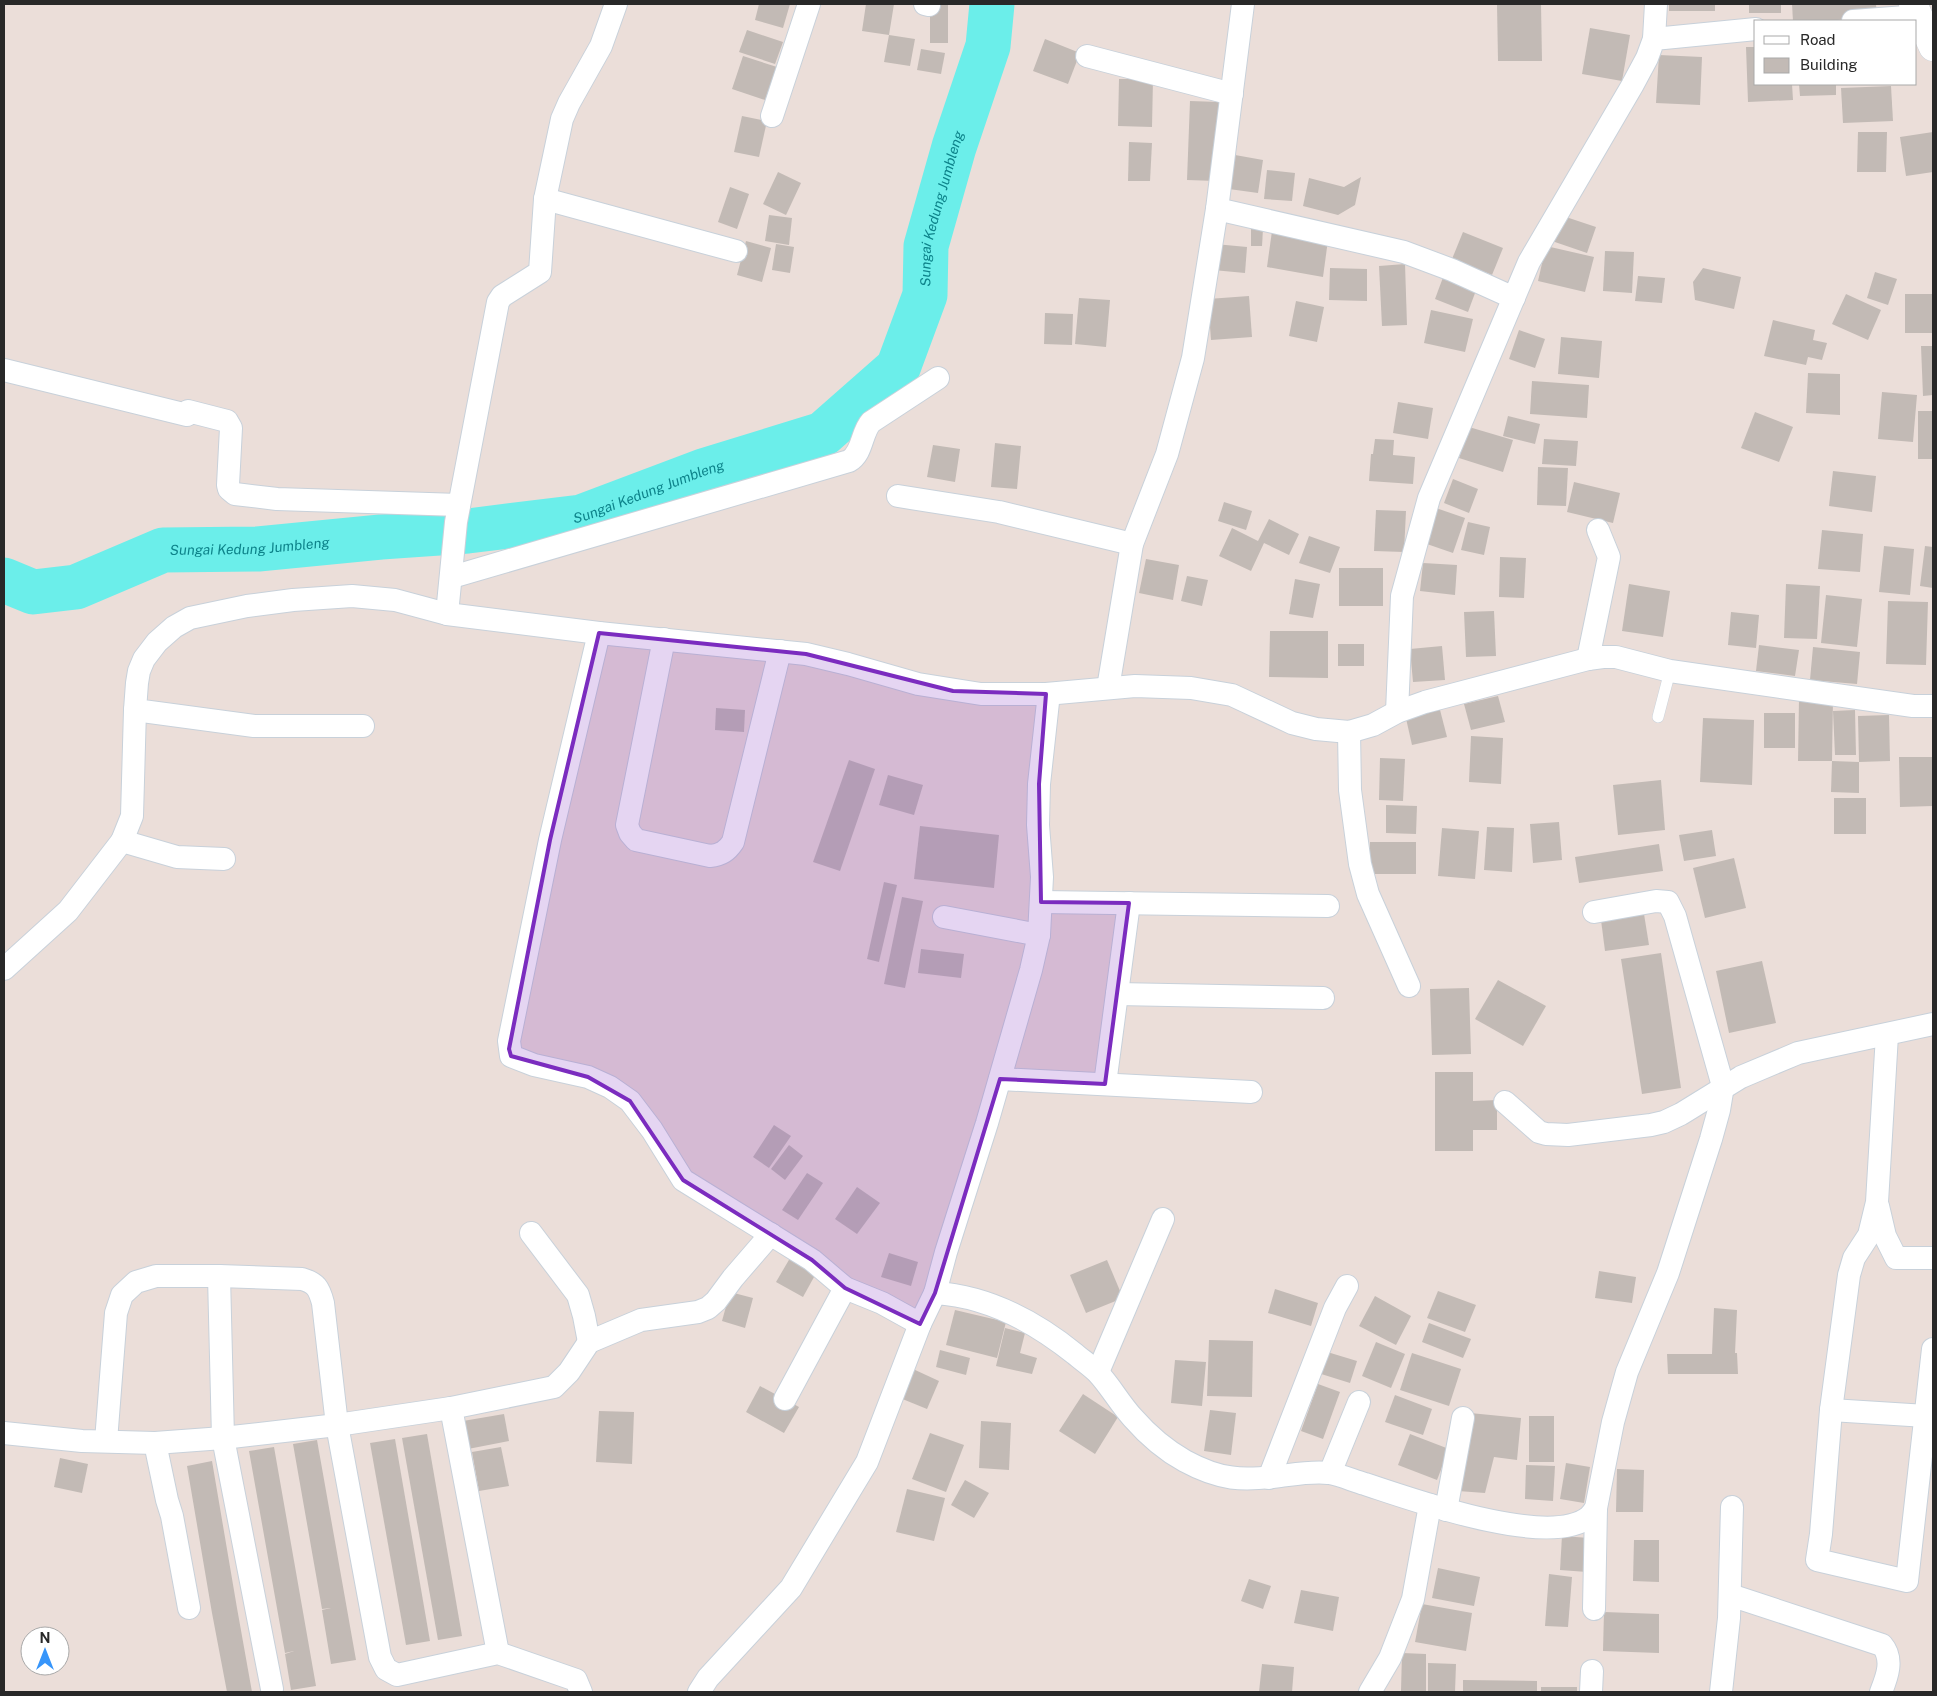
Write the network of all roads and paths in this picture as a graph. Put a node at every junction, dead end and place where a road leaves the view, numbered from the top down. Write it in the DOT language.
graph roads {
  1 [pos="616,4"];
  2 [pos="809,4"];
  3 [pos="1242,4"];
  4 [pos="1656,4"];
  5 [pos="1916,10"];
  6 [pos="1859,20"];
  7 [pos="1754,30"];
  8 [pos="1654,39"];
  9 [pos="1933,47"];
  10 [pos="1087,56"];
  11 [pos="1232,94"];
  12 [pos="772,116"];
  13 [pos="545,199"];
  14 [pos="1217,209"];
  15 [pos="736,251"];
  16 [pos="1514,298"];
  17 [pos="4,370"];
  18 [pos="938,378"];
  19 [pos="898,496"];
  20 [pos="457,514"];
  21 [pos="1598,530"];
  22 [pos="1132,544"];
  23 [pos="452,571"];
  24 [pos="447,614"];
  25 [pos="599,633"];
  26 [pos="664,639"];
  27 [pos="780,651"];
  28 [pos="1588,659"];
  29 [pos="1670,672"];
  30 [pos="1108,688"];
  31 [pos="1046,694"];
  32 [pos="1933,706"];
  33 [pos="135,710"];
  34 [pos="1396,712"];
  35 [pos="1658,717"];
  36 [pos="363,726"];
  37 [pos="1349,732"];
  38 [pos="122,841"];
  39 [pos="224,859"];
  40 [pos="1041,902"];
  41 [pos="1129,903"];
  42 [pos="1328,906"];
  43 [pos="1594,912"];
  44 [pos="944,917"];
  45 [pos="1039,935"];
  46 [pos="4,970"];
  47 [pos="1409,986"];
  48 [pos="1117,994"];
  49 [pos="1323,998"];
  50 [pos="1933,1024"];
  51 [pos="1887,1035"];
  52 [pos="1000,1079"];
  53 [pos="1104,1084"];
  54 [pos="1723,1086"];
  55 [pos="1251,1092"];
  56 [pos="1505,1102"];
  57 [pos="1877,1202"];
  58 [pos="1163,1219"];
  59 [pos="531,1233"];
  60 [pos="771,1234"];
  61 [pos="1933,1258"];
  62 [pos="219,1276"];
  63 [pos="1347,1286"];
  64 [pos="845,1288"];
  65 [pos="935,1293"];
  66 [pos="920,1324"];
  67 [pos="589,1342"];
  68 [pos="1933,1349"];
  69 [pos="1098,1372"];
  70 [pos="785,1399"];
  71 [pos="1359,1402"];
  72 [pos="451,1408"];
  73 [pos="1831,1410"];
  74 [pos="1926,1416"];
  75 [pos="1464,1418"];
  76 [pos="337,1425"];
  77 [pos="4,1435"];
  78 [pos="223,1438"];
  79 [pos="106,1441"];
  80 [pos="155,1443"];
  81 [pos="1330,1473"];
  82 [pos="1269,1478"];
  83 [pos="1732,1507"];
  84 [pos="1438,1508"];
  85 [pos="1596,1508"];
  86 [pos="1730,1595"];
  87 [pos="190,1608"];
  88 [pos="1594,1609"];
  89 [pos="498,1653"];
  90 [pos="272,1689"];
  91 [pos="581,1692"];
  92 [pos="699,1692"];
  93 [pos="1370,1692"];
  94 [pos="1721,1692"];
  95 [pos="1881,1692"];
  1 -- 13 [label="street"];
  2 -- 12 [label="street"];
  3 -- 11 [label="street"];
  4 -- 8 [label="street"];
  5 -- 6 [label="street"];
  5 -- 9 [label="street"];
  7 -- 8 [label="street"];
  8 -- 16 [label="street"];
  10 -- 11 [label="street"];
  11 -- 14 [label="street"];
  13 -- 15 [label="street"];
  13 -- 20 [label="street"];
  14 -- 16 [label="street"];
  14 -- 22 [label="street"];
  16 -- 34 [label="street"];
  17 -- 20 [label="street"];
  18 -- 23 [label="street"];
  19 -- 22 [label="street"];
  20 -- 23 [label="street"];
  21 -- 28 [label="street"];
  22 -- 30 [label="street"];
  23 -- 24 [label="street"];
  24 -- 25 [label="street"];
  24 -- 33 [label="street"];
  25 -- 26 [label="street"];
  25 -- 60 [label="street"];
  26 -- 27 [label="street"];
  26 -- 27 [label="street"];
  27 -- 31 [label="street"];
  28 -- 29 [label="street"];
  28 -- 34 [label="street"];
  29 -- 32 [label="street"];
  29 -- 35 [label="lane"];
  30 -- 31 [label="street"];
  30 -- 37 [label="street"];
  31 -- 40 [label="street"];
  33 -- 36 [label="street"];
  33 -- 38 [label="street"];
  34 -- 37 [label="street"];
  37 -- 47 [label="street"];
  38 -- 39 [label="street"];
  38 -- 46 [label="street"];
  40 -- 41 [label="street"];
  40 -- 45 [label="street"];
  41 -- 42 [label="street"];
  41 -- 48 [label="street"];
  43 -- 54 [label="street"];
  44 -- 45 [label="street"];
  45 -- 52 [label="street"];
  48 -- 49 [label="street"];
  48 -- 53 [label="street"];
  50 -- 51 [label="street"];
  51 -- 54 [label="street"];
  51 -- 57 [label="street"];
  52 -- 53 [label="street"];
  52 -- 65 [label="street"];
  53 -- 55 [label="street"];
  54 -- 56 [label="street"];
  54 -- 85 [label="street"];
  57 -- 61 [label="street"];
  57 -- 73 [label="street"];
  58 -- 69 [label="street"];
  59 -- 67 [label="street"];
  60 -- 64 [label="street"];
  60 -- 67 [label="street"];
  62 -- 76 [label="street"];
  62 -- 78 [label="street"];
  62 -- 79 [label="street"];
  63 -- 82 [label="street"];
  64 -- 66 [label="street"];
  64 -- 70 [label="street"];
  65 -- 66 [label="street"];
  65 -- 69 [label="street"];
  66 -- 92 [label="street"];
  67 -- 72 [label="street"];
  68 -- 74 [label="street"];
  69 -- 82 [label="street"];
  71 -- 81 [label="street"];
  72 -- 76 [label="street"];
  72 -- 89 [label="street"];
  73 -- 74 [label="street"];
  73 -- 74 [label="street"];
  75 -- 84 [label="street"];
  76 -- 78 [label="street"];
  76 -- 89 [label="street"];
  77 -- 79 [label="street"];
  78 -- 80 [label="street"];
  78 -- 90 [label="street"];
  79 -- 80 [label="street"];
  80 -- 87 [label="street"];
  81 -- 82 [label="street"];
  81 -- 84 [label="street"];
  83 -- 86 [label="street"];
  84 -- 85 [label="street"];
  84 -- 93 [label="street"];
  85 -- 88 [label="street"];
  86 -- 94 [label="street"];
  86 -- 95 [label="street"];
  89 -- 91 [label="street"];
}
